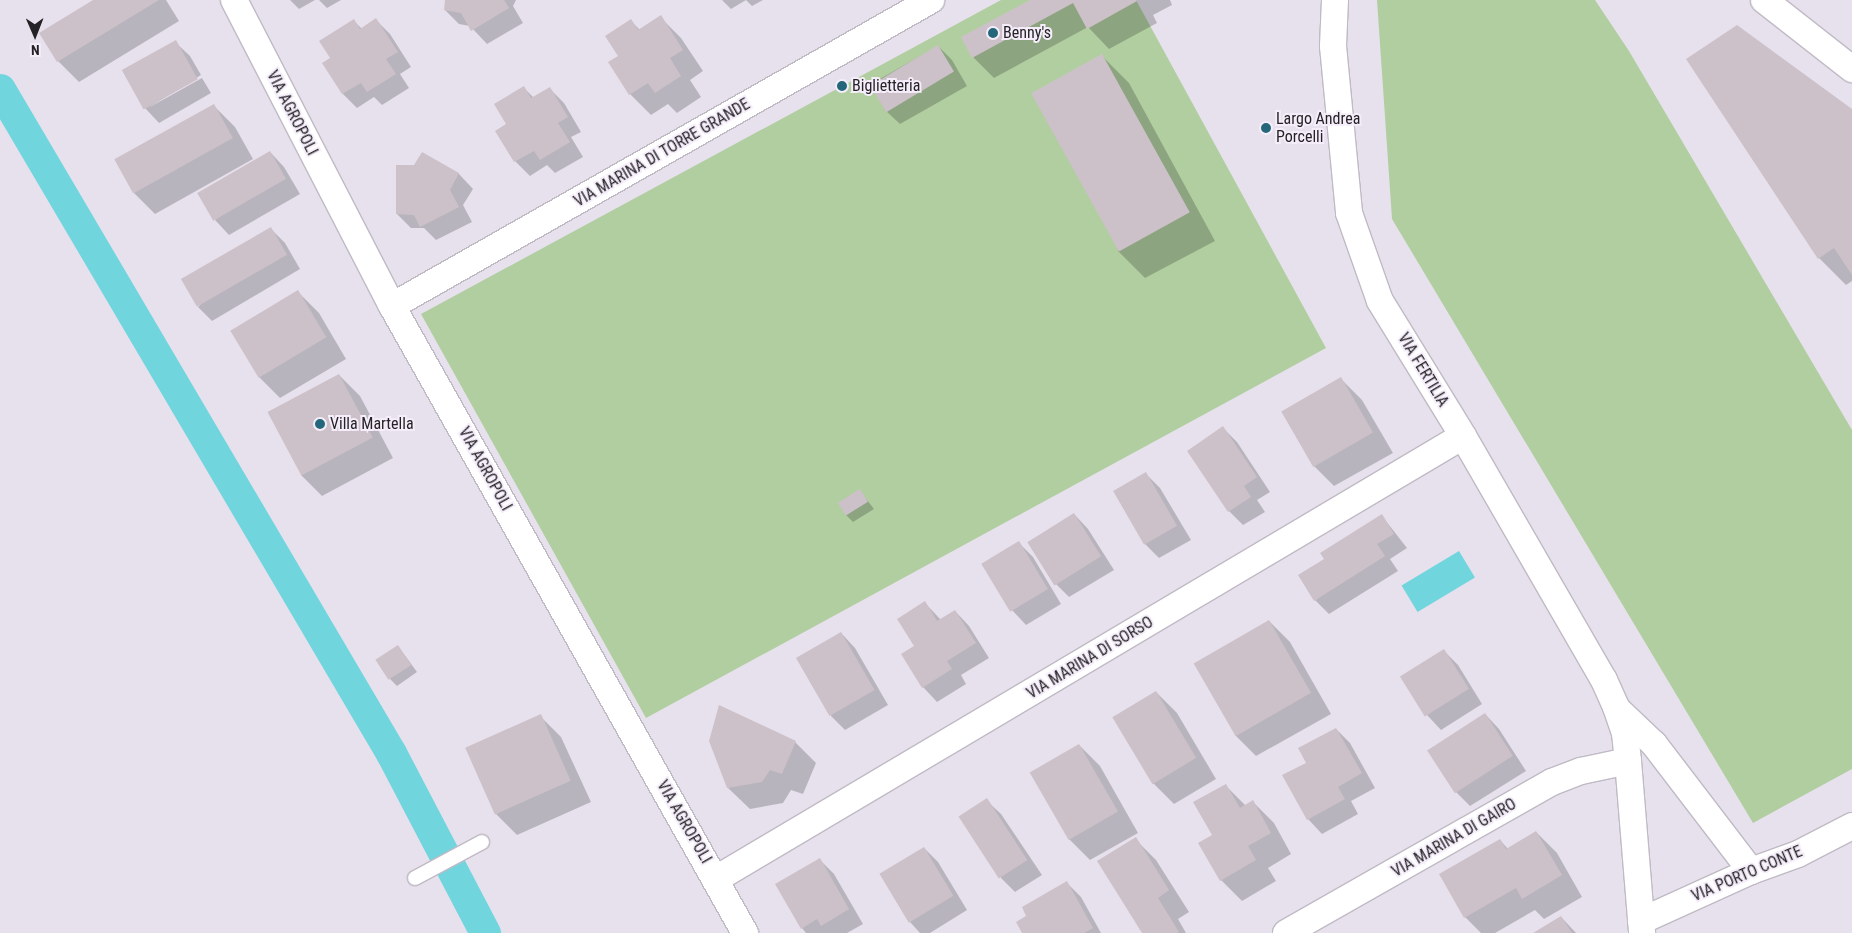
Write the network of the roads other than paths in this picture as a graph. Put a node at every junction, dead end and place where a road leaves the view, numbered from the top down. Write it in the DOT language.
graph roads {
  1 [pos="234,0"];
  2 [pos="931,0"];
  3 [pos="1335,0"];
  4 [pos="1764,0"];
  5 [pos="1852,69"];
  6 [pos="392,306"];
  7 [pos="1464,436"];
  8 [pos="1616,708"];
  9 [pos="1628,761"];
  10 [pos="1852,826"];
  11 [pos="482,842"];
  12 [pos="1751,871"];
  13 [pos="415,878"];
  14 [pos="716,879"];
  15 [pos="1641,927"];
  16 [pos="745,933"];
  17 [pos="1286,933"];
  1 -- 6 [label="street, VIA AGROPOLI"];
  2 -- 6 [label="street, VIA MARINA DI TORRE GRANDE"];
  3 -- 7 [label="street, VIA FERTILIA"];
  4 -- 5 [label="street"];
  6 -- 14 [label="street, VIA AGROPOLI"];
  7 -- 8 [label="street, VIA FERTILIA"];
  7 -- 14 [label="street, VIA MARINA DI SORSO"];
  8 -- 9 [label="street, VIA FERTILIA"];
  8 -- 12 [label="street"];
  9 -- 15 [label="street, VIA FERTILIA"];
  9 -- 17 [label="street, VIA MARINA DI GAIRO"];
  10 -- 12 [label="street, VIA PORTO CONTE"];
  11 -- 13 [label="lane"];
  12 -- 15 [label="street, VIA PORTO CONTE"];
  14 -- 16 [label="street, VIA AGROPOLI"];
}
